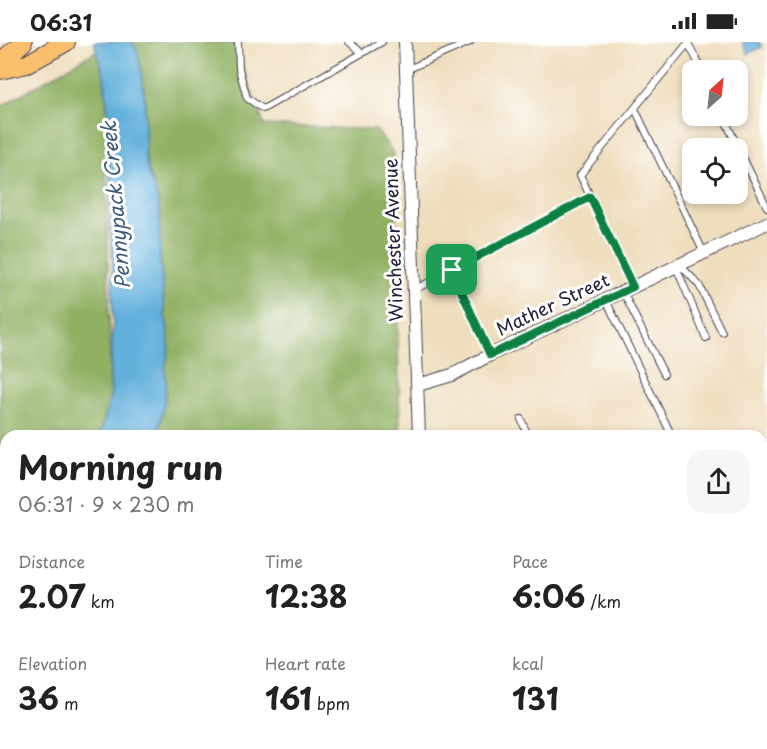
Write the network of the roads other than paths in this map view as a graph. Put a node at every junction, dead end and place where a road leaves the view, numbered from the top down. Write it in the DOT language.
graph roads {
  1 [pos="23,42"];
  2 [pos="66,42"];
  3 [pos="238,42"];
  4 [pos="350,42"];
  5 [pos="382,42"];
  6 [pos="405,42"];
  7 [pos="470,42"];
  8 [pos="689,42"];
  9 [pos="362,53"];
  10 [pos="697,60"];
  11 [pos="0,63"];
  12 [pos="0,70"];
  13 [pos="406,70"];
  14 [pos="634,109"];
  15 [pos="728,126"];
  16 [pos="590,197"];
  17 [pos="767,207"];
  18 [pos="766,225"];
  19 [pos="704,253"];
  20 [pos="678,266"];
  21 [pos="452,270"];
  22 [pos="628,289"];
  23 [pos="414,290"];
  24 [pos="606,300"];
  25 [pos="722,332"];
  26 [pos="706,338"];
  27 [pos="490,355"];
  28 [pos="664,374"];
  29 [pos="418,386"];
  30 [pos="521,419"];
  31 [pos="419,430"];
  32 [pos="526,430"];
  33 [pos="669,430"];
  1 -- 11 [label="main road"];
  2 -- 12 [label="main road"];
  3 -- 9 [label="lane"];
  4 -- 9 [label="lane"];
  5 -- 9 [label="lane"];
  6 -- 13 [label="street, Winchester Avenue"];
  7 -- 13 [label="lane"];
  8 -- 10 [label="lane"];
  8 -- 14 [label="lane"];
  13 -- 23 [label="street, Winchester Avenue"];
  14 -- 16 [label="lane"];
  14 -- 19 [label="lane"];
  15 -- 17 [label="lane"];
  16 -- 21 [label="lane"];
  16 -- 22 [label="lane"];
  18 -- 19 [label="street, Mather Street"];
  19 -- 20 [label="street, Mather Street"];
  20 -- 22 [label="street, Mather Street"];
  20 -- 25 [label="lane"];
  20 -- 26 [label="lane"];
  21 -- 23 [label="lane"];
  21 -- 27 [label="lane"];
  22 -- 24 [label="street, Mather Street"];
  22 -- 28 [label="lane"];
  23 -- 29 [label="street, Winchester Avenue"];
  24 -- 27 [label="street, Mather Street"];
  24 -- 33 [label="lane"];
  27 -- 29 [label="street, Mather Street"];
  29 -- 31 [label="street, Winchester Avenue"];
  30 -- 32 [label="lane"];
}
